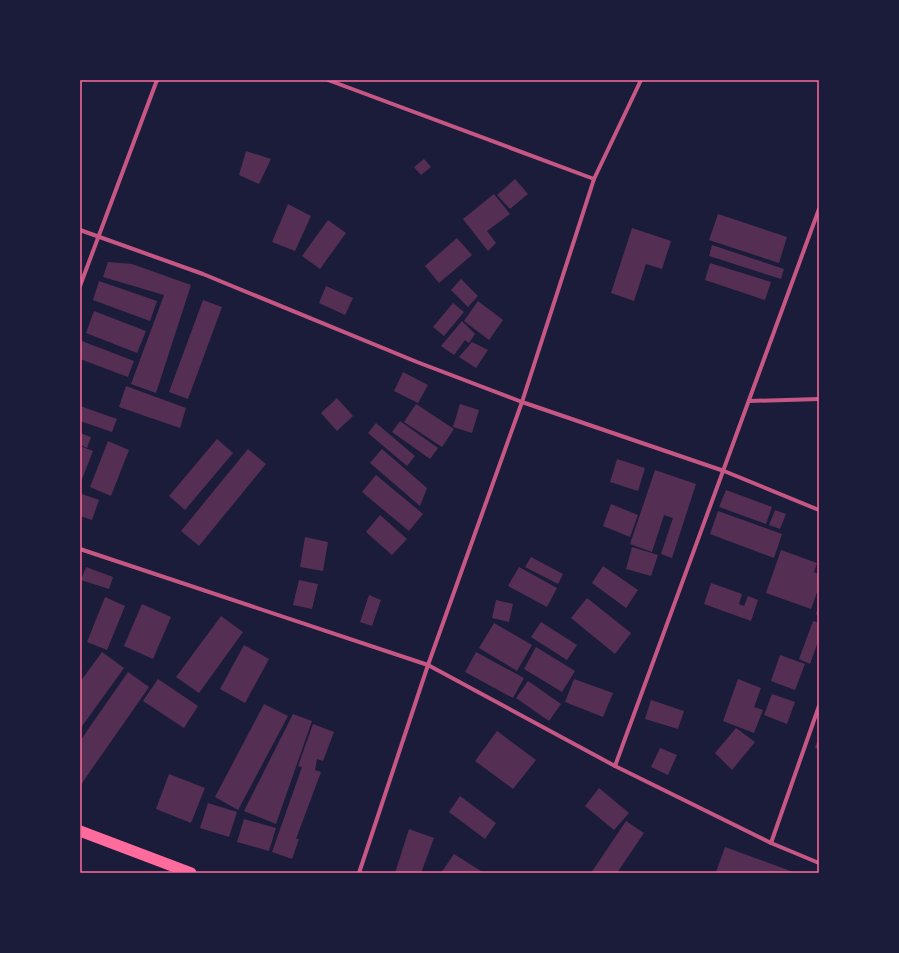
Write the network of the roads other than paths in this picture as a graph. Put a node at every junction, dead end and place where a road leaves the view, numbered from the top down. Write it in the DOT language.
graph roads {
  1 [pos="157,80"];
  2 [pos="328,80"];
  3 [pos="641,80"];
  4 [pos="594,179"];
  5 [pos="819,209"];
  6 [pos="80,230"];
  7 [pos="98,237"];
  8 [pos="80,286"];
  9 [pos="819,399"];
  10 [pos="749,401"];
  11 [pos="522,402"];
  12 [pos="724,471"];
  13 [pos="819,510"];
  14 [pos="80,549"];
  15 [pos="428,665"];
  16 [pos="819,706"];
  17 [pos="616,766"];
  18 [pos="80,831"];
  19 [pos="771,843"];
  20 [pos="819,863"];
  21 [pos="191,873"];
  22 [pos="359,873"];
  1 -- 7 [label="street"];
  2 -- 4 [label="street"];
  3 -- 4 [label="street"];
  4 -- 11 [label="street"];
  5 -- 10 [label="street"];
  6 -- 7 [label="street"];
  7 -- 8 [label="street"];
  7 -- 11 [label="street"];
  9 -- 10 [label="street"];
  10 -- 12 [label="street"];
  11 -- 12 [label="street"];
  11 -- 15 [label="street"];
  12 -- 13 [label="street"];
  12 -- 17 [label="street"];
  14 -- 15 [label="street"];
  15 -- 17 [label="street"];
  15 -- 22 [label="street"];
  16 -- 19 [label="street"];
  17 -- 19 [label="street"];
  18 -- 21 [label="highway"];
  19 -- 20 [label="street"];
}
